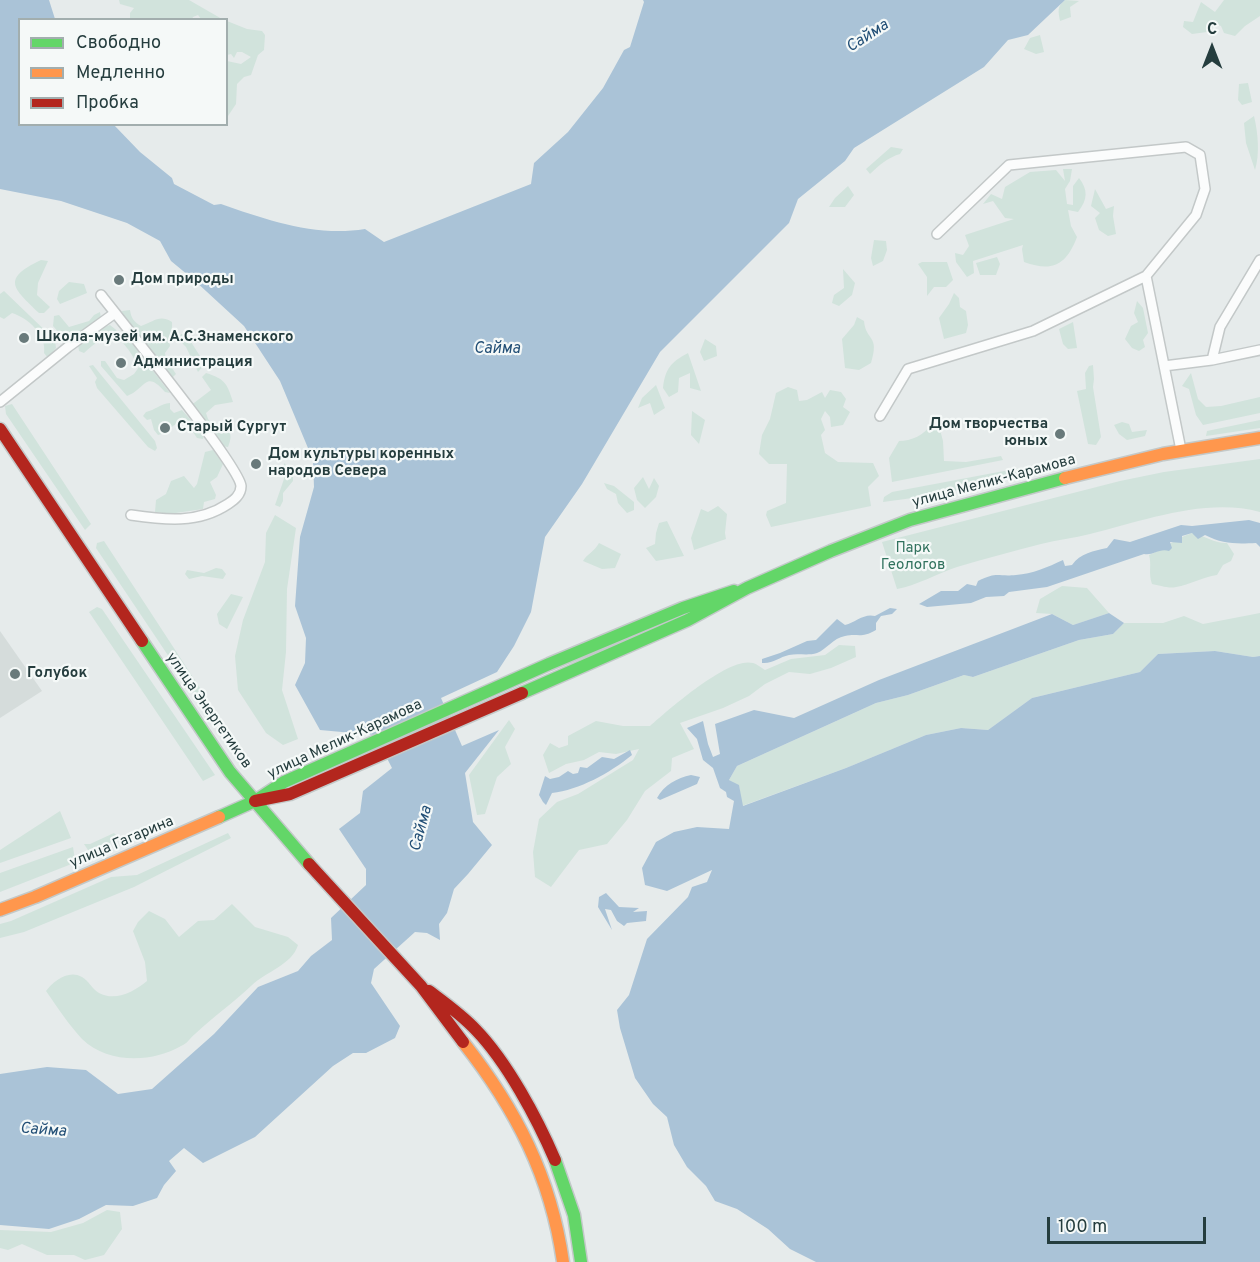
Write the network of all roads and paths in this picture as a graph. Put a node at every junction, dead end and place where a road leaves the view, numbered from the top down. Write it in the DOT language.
graph roads {
  1 [pos="937,234"];
  2 [pos="1260,260"];
  3 [pos="1146,276"];
  4 [pos="101,295"];
  5 [pos="115,313"];
  6 [pos="1260,350"];
  7 [pos="1212,360"];
  8 [pos="1164,366"];
  9 [pos="0,402"];
  10 [pos="880,416"];
  11 [pos="0,429"];
  12 [pos="1260,438"];
  13 [pos="1181,450"];
  14 [pos="131,515"];
  15 [pos="747,588"];
  16 [pos="255,801"];
  17 [pos="0,910"];
  18 [pos="417,982"];
  19 [pos="562,1262"];
  20 [pos="581,1262"];
  1 -- 3 [label="street"];
  2 -- 7 [label="street"];
  3 -- 8 [label="street"];
  3 -- 10 [label="street"];
  4 -- 5 [label="street"];
  5 -- 9 [label="street"];
  5 -- 14 [label="street"];
  6 -- 7 [label="street"];
  7 -- 8 [label="street"];
  8 -- 13 [label="street"];
  11 -- 16 [label="main road, улица Энергетиков"];
  12 -- 13 [label="main road, улица Мелик-Карамова"];
  13 -- 15 [label="main road, улица Мелик-Карамова"];
  15 -- 16 [label="main road, улица Мелик-Карамова"];
  15 -- 16 [label="main road, улица Мелик-Карамова"];
  16 -- 17 [label="main road, улица Гагарина"];
  16 -- 18 [label="main road, улица Энергетиков"];
  18 -- 19 [label="main road, улица Энергетиков"];
  18 -- 20 [label="main road, улица Энергетиков"];
}
